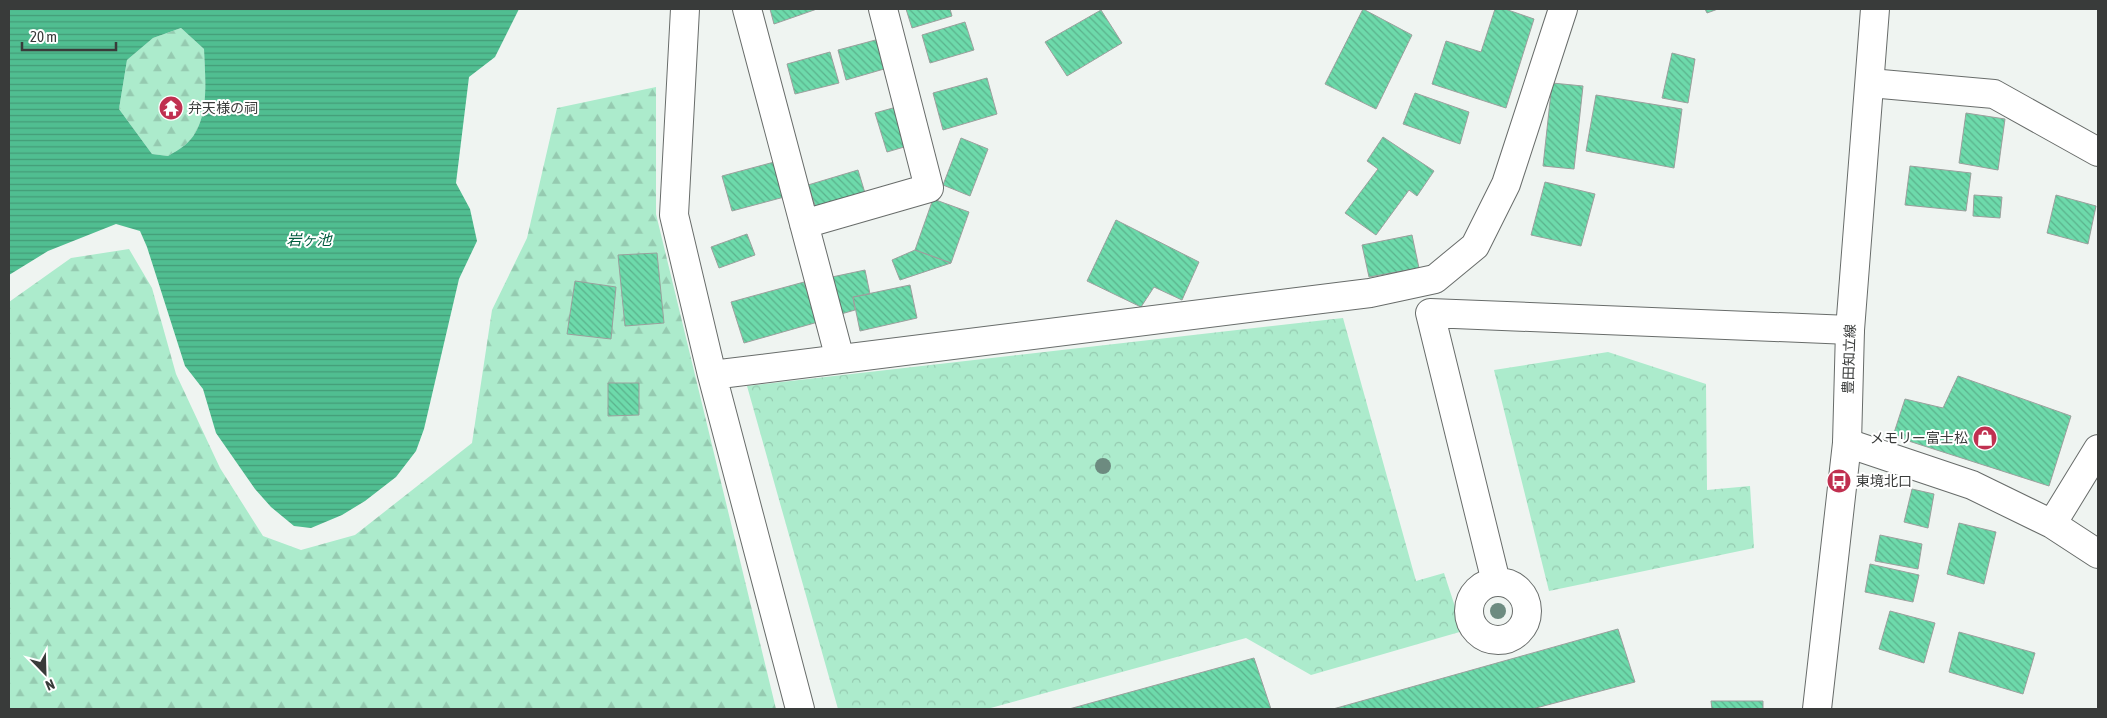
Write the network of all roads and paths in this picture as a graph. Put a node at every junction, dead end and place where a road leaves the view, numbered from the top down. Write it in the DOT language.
graph roads {
  1 [pos="685,9"];
  2 [pos="747,9"];
  3 [pos="883,9"];
  4 [pos="1563,9"];
  5 [pos="1875,9"];
  6 [pos="1870,82"];
  7 [pos="2098,152"];
  8 [pos="804,224"];
  9 [pos="1850,330"];
  10 [pos="840,359"];
  11 [pos="712,375"];
  12 [pos="1847,442"];
  13 [pos="2098,449"];
  14 [pos="2052,524"];
  15 [pos="2098,554"];
  16 [pos="1496,582"];
  17 [pos="800,709"];
  18 [pos="1817,709"];
  1 -- 11 [label="street"];
  2 -- 8 [label="street"];
  3 -- 8 [label="street"];
  4 -- 10 [label="street"];
  5 -- 6 [label="street, 豊田知立線"];
  6 -- 7 [label="street"];
  6 -- 9 [label="street, 豊田知立線"];
  8 -- 10 [label="street"];
  9 -- 12 [label="street, 豊田知立線"];
  9 -- 16 [label="street"];
  10 -- 11 [label="street"];
  11 -- 17 [label="street"];
  12 -- 14 [label="street"];
  12 -- 18 [label="street, 豊田知立線"];
  13 -- 14 [label="street"];
  14 -- 15 [label="street"];
}
